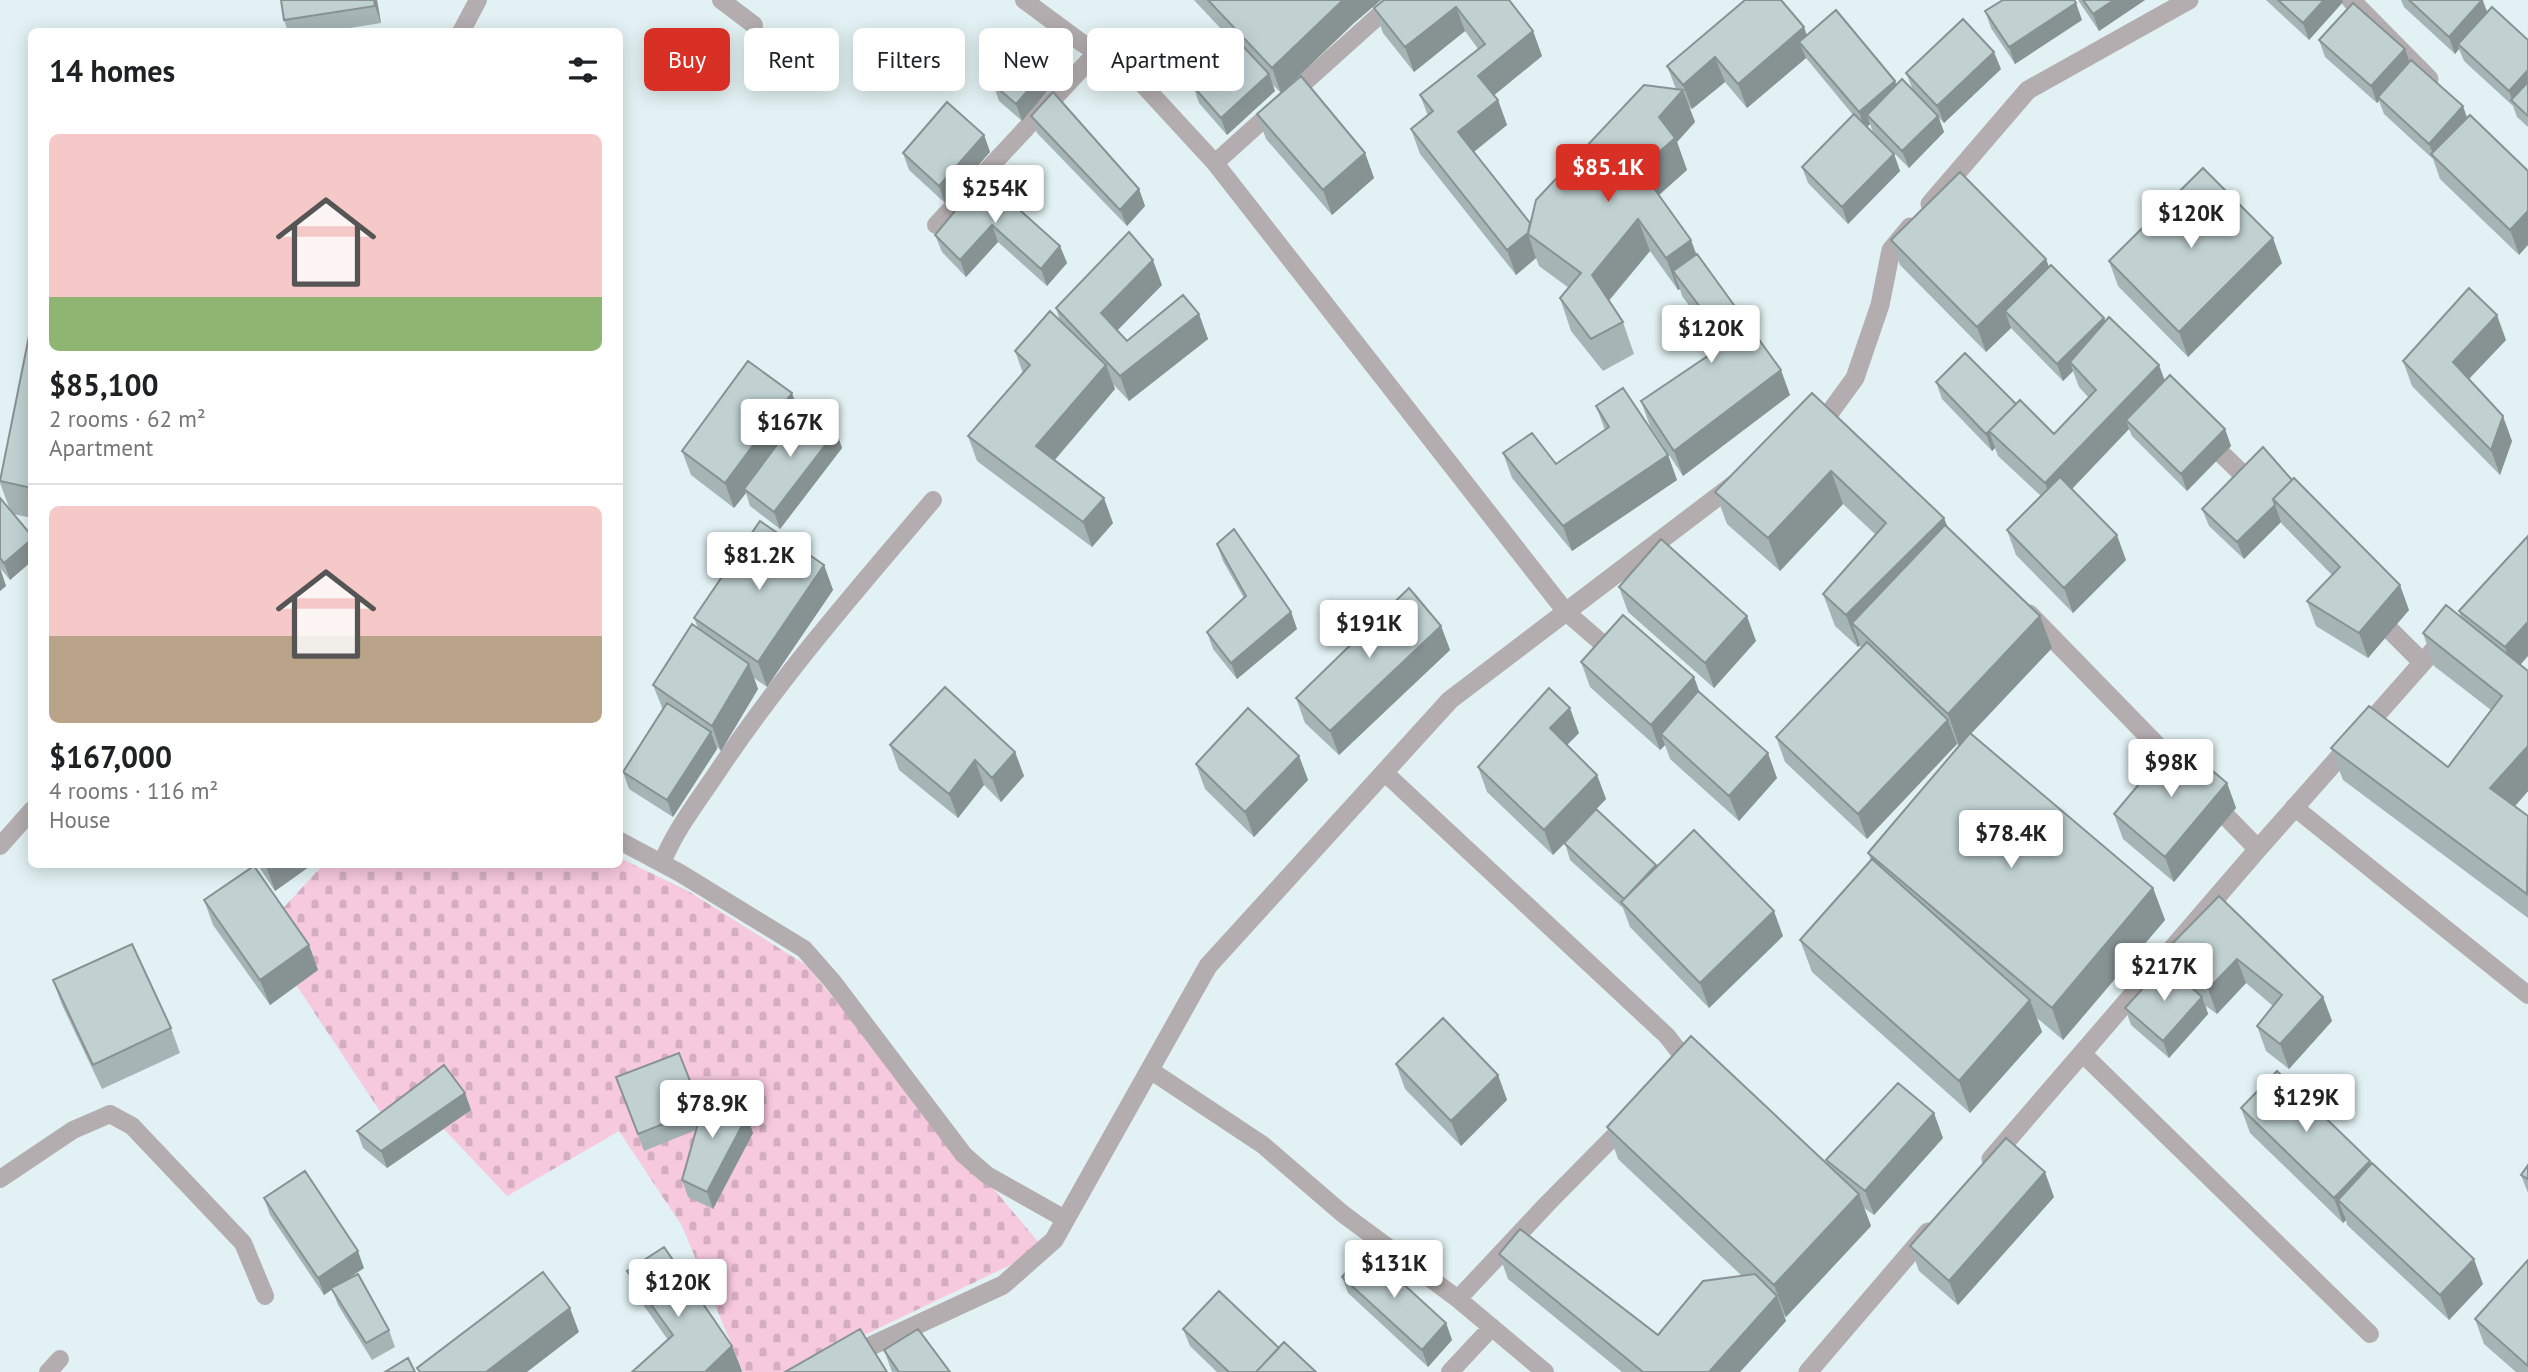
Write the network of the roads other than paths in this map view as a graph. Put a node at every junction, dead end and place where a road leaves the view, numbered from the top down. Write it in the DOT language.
graph roads {
  1 [pos="478,0"];
  2 [pos="721,0"];
  3 [pos="1024,0"];
  4 [pos="1396,0"];
  5 [pos="2189,0"];
  6 [pos="2351,0"];
  7 [pos="754,25"];
  8 [pos="463,28"];
  9 [pos="1087,45"];
  10 [pos="1087,63"];
  11 [pos="1149,91"];
  12 [pos="2444,94"];
  13 [pos="1215,163"];
  14 [pos="936,225"];
  15 [pos="2189,423"];
  16 [pos="1797,436"];
  17 [pos="1753,470"];
  18 [pos="2267,499"];
  19 [pos="933,500"];
  20 [pos="2358,597"];
  21 [pos="2015,600"];
  22 [pos="1566,612"];
  23 [pos="2458,623"];
  24 [pos="2422,662"];
  25 [pos="1628,665"];
  26 [pos="1384,772"];
  27 [pos="2294,807"];
  28 [pos="28,814"];
  29 [pos="623,843"];
  30 [pos="0,846"];
  31 [pos="2258,849"];
  32 [pos="662,863"];
  33 [pos="2528,995"];
  34 [pos="2082,1054"];
  35 [pos="1150,1070"];
  36 [pos="1668,1082"];
  37 [pos="1640,1110"];
  38 [pos="1976,1177"];
  39 [pos="0,1179"];
  40 [pos="1940,1218"];
  41 [pos="1065,1219"];
  42 [pos="265,1296"];
  43 [pos="1458,1299"];
  44 [pos="1492,1327"];
  45 [pos="2370,1334"];
  46 [pos="828,1372"];
  47 [pos="1450,1372"];
  48 [pos="1545,1372"];
  49 [pos="1808,1372"];
  1 -- 8 [label="lane"];
  2 -- 7 [label="lane"];
  3 -- 9 [label="lane"];
  4 -- 13 [label="lane"];
  5 -- 16 [label="street"];
  6 -- 12 [label="street"];
  10 -- 14 [label="lane"];
  11 -- 13 [label="lane"];
  13 -- 22 [label="lane"];
  15 -- 18 [label="street"];
  17 -- 22 [label="street"];
  19 -- 32 [label="lane"];
  20 -- 24 [label="street"];
  21 -- 31 [label="street"];
  22 -- 25 [label="lane"];
  22 -- 26 [label="street"];
  23 -- 24 [label="street"];
  24 -- 27 [label="street"];
  26 -- 35 [label="street"];
  26 -- 36 [label="lane"];
  27 -- 31 [label="street"];
  27 -- 33 [label="lane"];
  28 -- 30 [label="lane"];
  29 -- 32 [label="lane"];
  31 -- 34 [label="street"];
  32 -- 41 [label="lane"];
  34 -- 38 [label="street"];
  34 -- 45 [label="lane"];
  35 -- 41 [label="street"];
  35 -- 43 [label="lane"];
  37 -- 43 [label="lane"];
  39 -- 42 [label="lane"];
  40 -- 49 [label="street"];
  41 -- 46 [label="street"];
  43 -- 44 [label="lane"];
  44 -- 47 [label="lane"];
  44 -- 48 [label="lane"];
}
